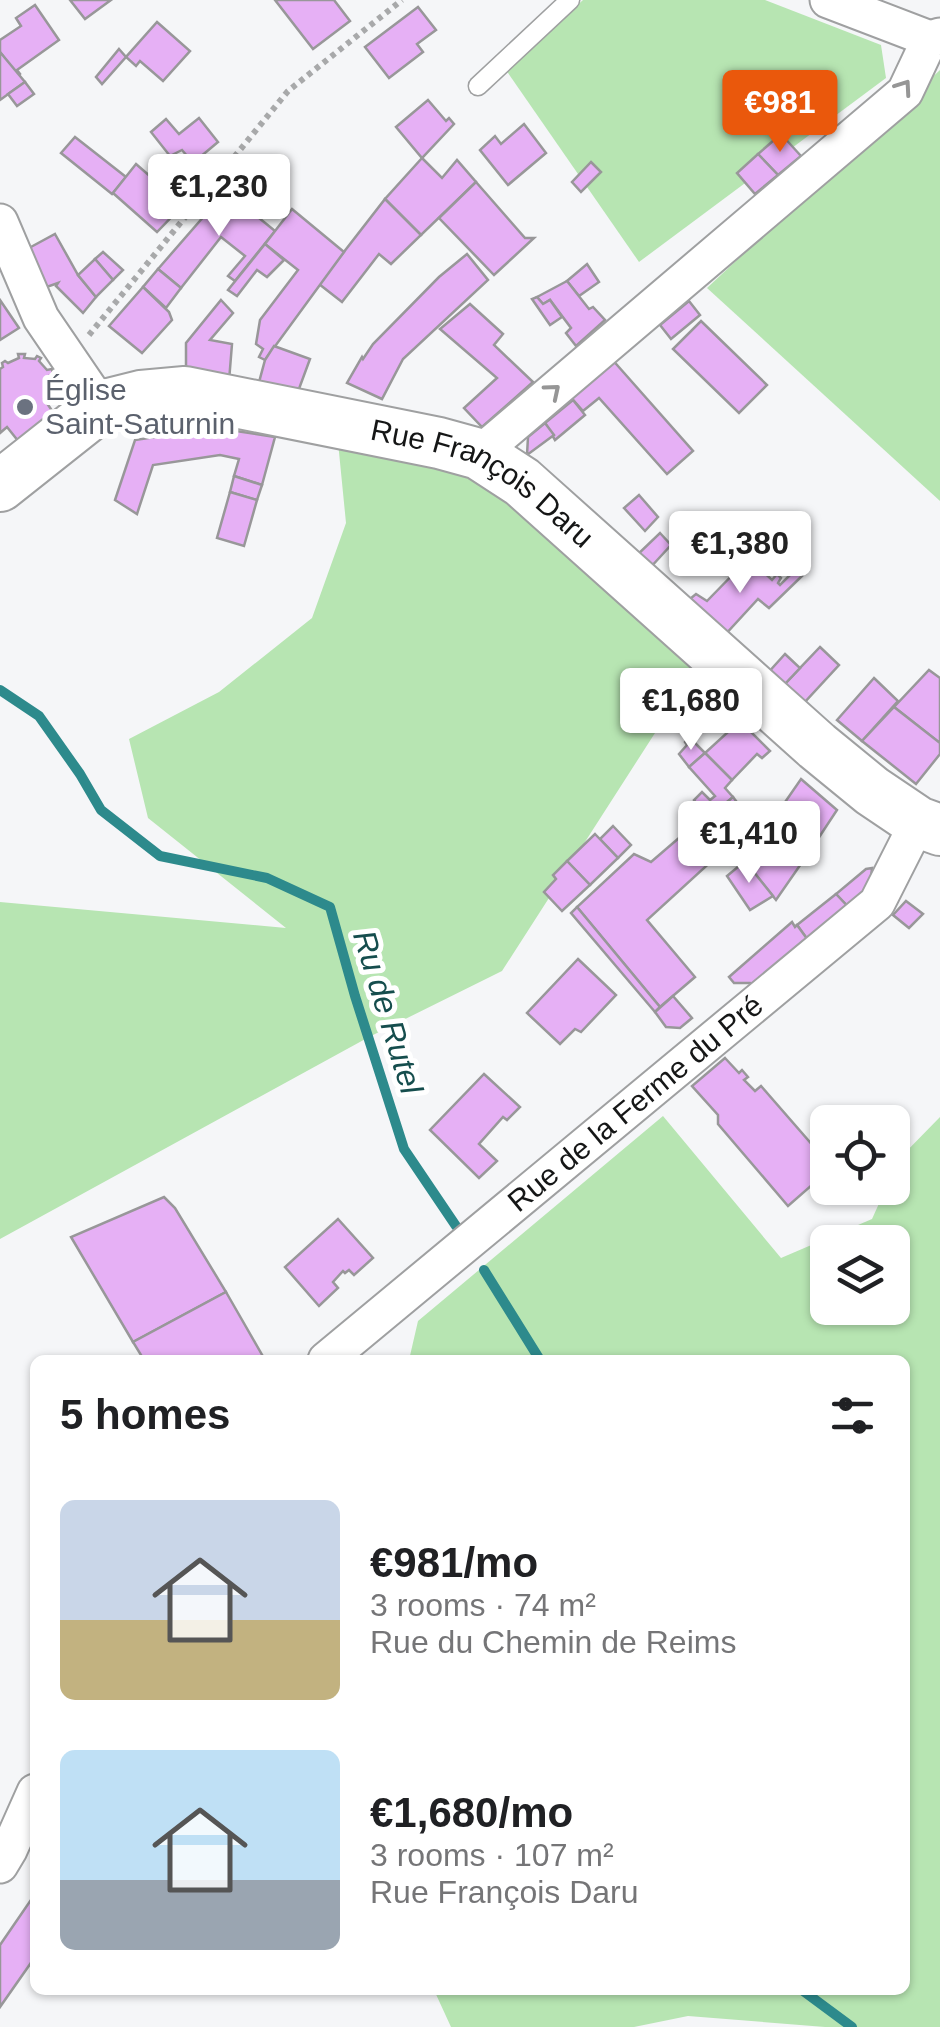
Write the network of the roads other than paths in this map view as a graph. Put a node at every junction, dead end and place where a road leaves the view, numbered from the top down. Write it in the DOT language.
graph roads {
  1 [pos="570,0"];
  2 [pos="828,0"];
  3 [pos="935,38"];
  4 [pos="478,86"];
  5 [pos="0,222"];
  6 [pos="102,406"];
  7 [pos="479,454"];
  8 [pos="0,486"];
  9 [pos="929,826"];
  10 [pos="332,1355"];
  11 [pos="30,1803"];
  12 [pos="0,1865"];
  1 -- 4 [label="lane"];
  2 -- 3 [label="street"];
  7 -- 3 [label="street, one-way"];
  5 -- 6 [label="street"];
  6 -- 7 [label="street, Rue François Daru"];
  6 -- 8 [label="street"];
  7 -- 9 [label="street, Rue François Daru"];
  9 -- 10 [label="street, Rue de la Ferme du Pré"];
  11 -- 12 [label="street"];
}
